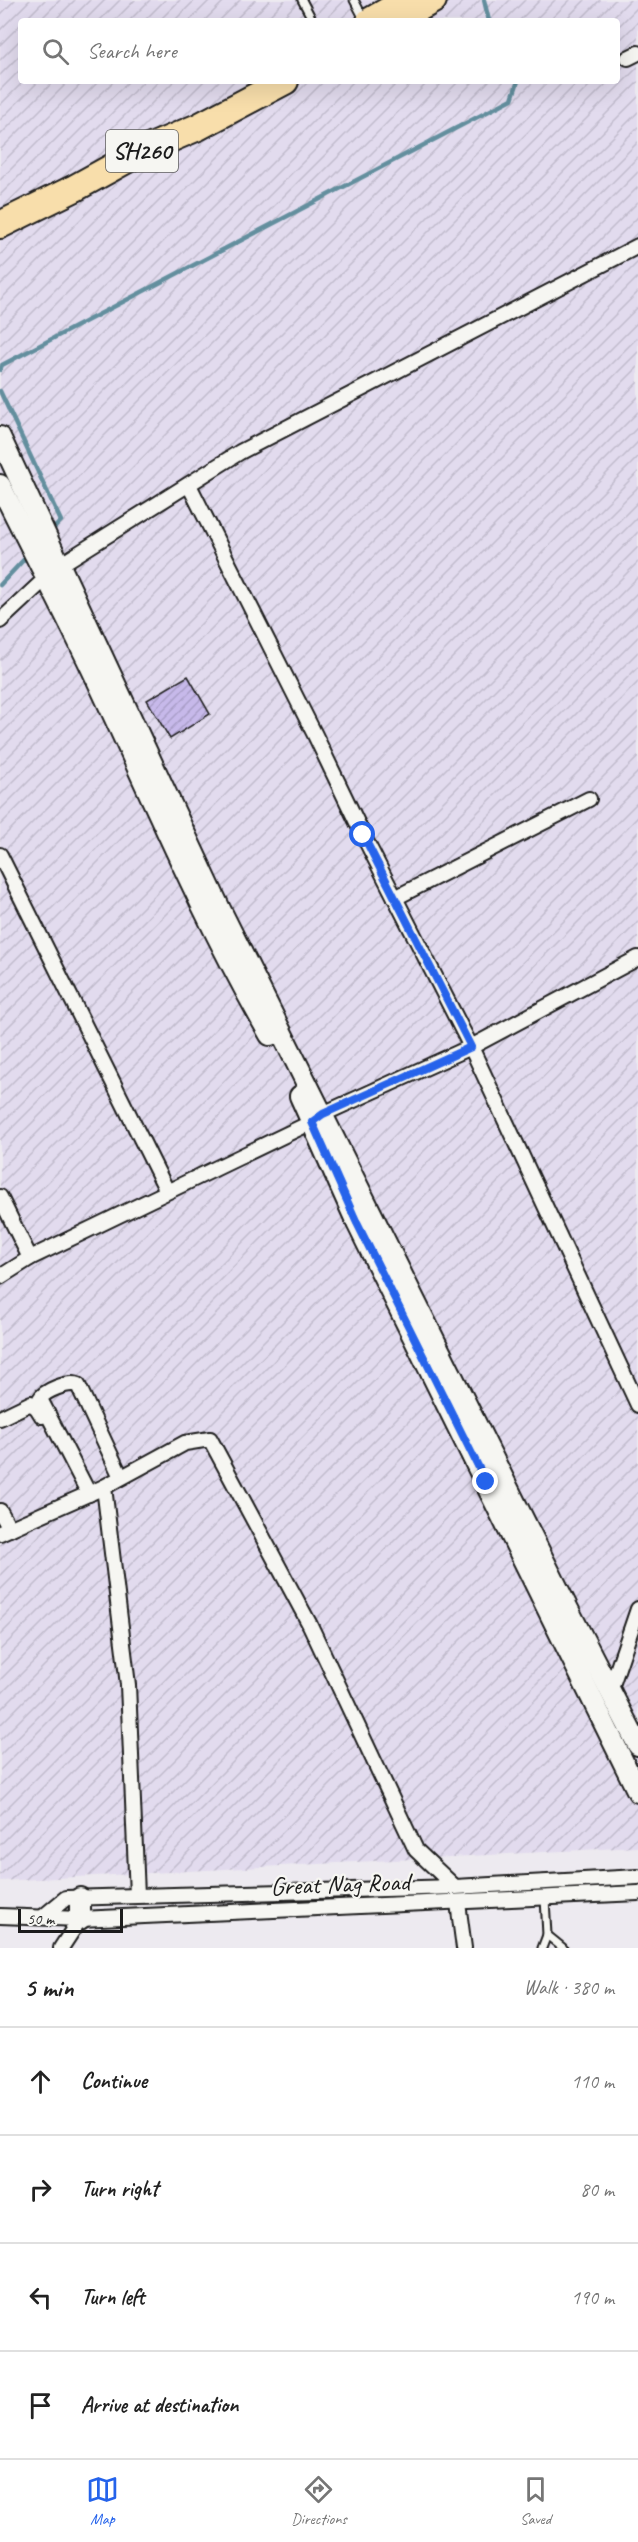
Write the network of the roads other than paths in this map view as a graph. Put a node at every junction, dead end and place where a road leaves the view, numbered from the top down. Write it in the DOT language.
graph roads {
  1 [pos="302,0"];
  2 [pos="354,0"];
  3 [pos="407,0"];
  4 [pos="433,0"];
  5 [pos="311,18"];
  6 [pos="364,18"];
  7 [pos="375,18"];
  8 [pos="401,18"];
  9 [pos="249,84"];
  10 [pos="279,84"];
  11 [pos="0,206"];
  12 [pos="0,225"];
  13 [pos="638,246"];
  14 [pos="0,437"];
  15 [pos="0,485"];
  16 [pos="189,485"];
  17 [pos="53,572"];
  18 [pos="0,621"];
  19 [pos="589,799"];
  20 [pos="0,855"];
  21 [pos="395,898"];
  22 [pos="638,958"];
  23 [pos="471,1047"];
  24 [pos="318,1118"];
  25 [pos="167,1191"];
  26 [pos="0,1197"];
  27 [pos="30,1258"];
  28 [pos="0,1277"];
  29 [pos="638,1405"];
  30 [pos="0,1418"];
  31 [pos="121,1477"];
  32 [pos="104,1486"];
  33 [pos="85,1495"];
  34 [pos="0,1511"];
  35 [pos="5,1531"];
  36 [pos="638,1609"];
  37 [pos="610,1691"];
  38 [pos="594,1704"];
  39 [pos="638,1745"];
  40 [pos="638,1792"];
  41 [pos="638,1877"];
  42 [pos="455,1887"];
  43 [pos="638,1893"];
  44 [pos="137,1895"];
  45 [pos="80,1898"];
  46 [pos="545,1898"];
  47 [pos="458,1903"];
  48 [pos="0,1916"];
  49 [pos="139,1916"];
  50 [pos="43,1917"];
  51 [pos="80,1919"];
  52 [pos="547,1935"];
  53 [pos="61,1948"];
  54 [pos="465,1948"];
  55 [pos="542,1948"];
  56 [pos="563,1948"];
  1 -- 5 [label="lane"];
  2 -- 6 [label="lane"];
  3 -- 7 [label="highway"];
  4 -- 8 [label="highway"];
  9 -- 11 [label="highway"];
  10 -- 12 [label="highway, SH260"];
  13 -- 16 [label="street"];
  14 -- 17 [label="street"];
  15 -- 17 [label="street"];
  16 -- 17 [label="street"];
  16 -- 21 [label="street"];
  17 -- 18 [label="street"];
  17 -- 24 [label="street"];
  19 -- 21 [label="street"];
  20 -- 25 [label="street"];
  21 -- 23 [label="street"];
  22 -- 23 [label="street"];
  23 -- 24 [label="street"];
  23 -- 29 [label="street"];
  24 -- 25 [label="street"];
  24 -- 37 [label="street"];
  24 -- 38 [label="street"];
  25 -- 27 [label="street"];
  26 -- 27 [label="street"];
  27 -- 28 [label="street"];
  30 -- 33 [label="street"];
  31 -- 32 [label="street"];
  31 -- 33 [label="street"];
  31 -- 42 [label="street"];
  32 -- 33 [label="street"];
  32 -- 44 [label="street"];
  33 -- 35 [label="street"];
  34 -- 35 [label="street"];
  36 -- 37 [label="street"];
  37 -- 38 [label="street"];
  37 -- 39 [label="street"];
  38 -- 40 [label="street"];
  41 -- 42 [label="street"];
  42 -- 44 [label="street"];
  42 -- 47 [label="lane"];
  43 -- 46 [label="street, Great Nag Road"];
  44 -- 45 [label="street"];
  44 -- 49 [label="lane"];
  45 -- 50 [label="street"];
  45 -- 51 [label="street"];
  46 -- 47 [label="street, Great Nag Road"];
  46 -- 52 [label="lane"];
  47 -- 49 [label="street, Great Nag Road"];
  47 -- 54 [label="street"];
  48 -- 50 [label="street, Great Nag Road"];
  49 -- 51 [label="street, Great Nag Road"];
  50 -- 51 [label="street, Great Nag Road"];
  51 -- 53 [label="street"];
  52 -- 55 [label="lane"];
  52 -- 56 [label="lane"];
}
